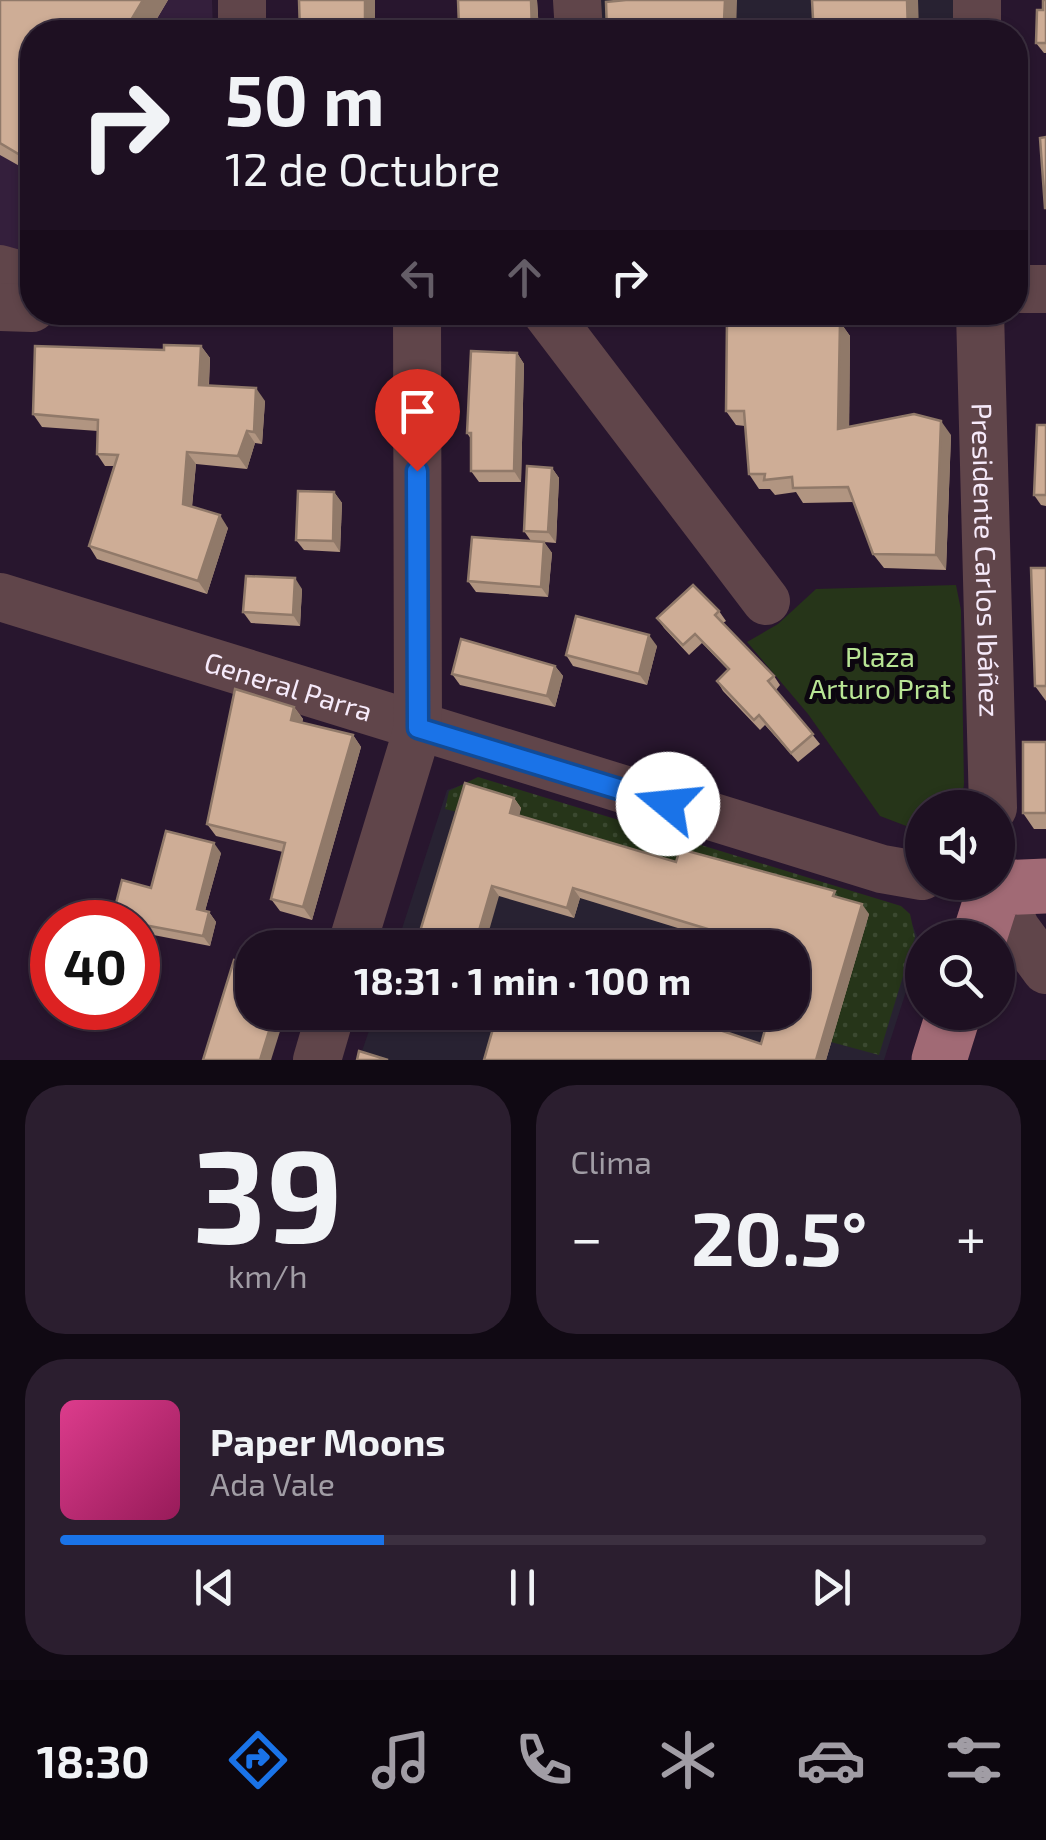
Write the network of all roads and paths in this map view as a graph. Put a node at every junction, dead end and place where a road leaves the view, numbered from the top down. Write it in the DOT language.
graph roads {
  1 [pos="417,325"];
  2 [pos="556,325"];
  3 [pos="980,325"];
  4 [pos="0,598"];
  5 [pos="766,601"];
  6 [pos="418,728"];
  7 [pos="993,790"];
  8 [pos="905,873"];
  9 [pos="998,900"];
  10 [pos="356,930"];
  11 [pos="1046,970"];
  12 [pos="326,1030"];
  13 [pos="948,1030"];
  14 [pos="317,1060"];
  15 [pos="939,1060"];
  1 -- 6 [label="street"];
  2 -- 5 [label="street"];
  3 -- 7 [label="street, Presidente Carlos Ibáñez"];
  4 -- 6 [label="street, General Parra"];
  6 -- 8 [label="street, General Parra"];
  6 -- 10 [label="street"];
  9 -- 11 [label="street"];
  12 -- 14 [label="street"];
  13 -- 15 [label="main road"];
}
